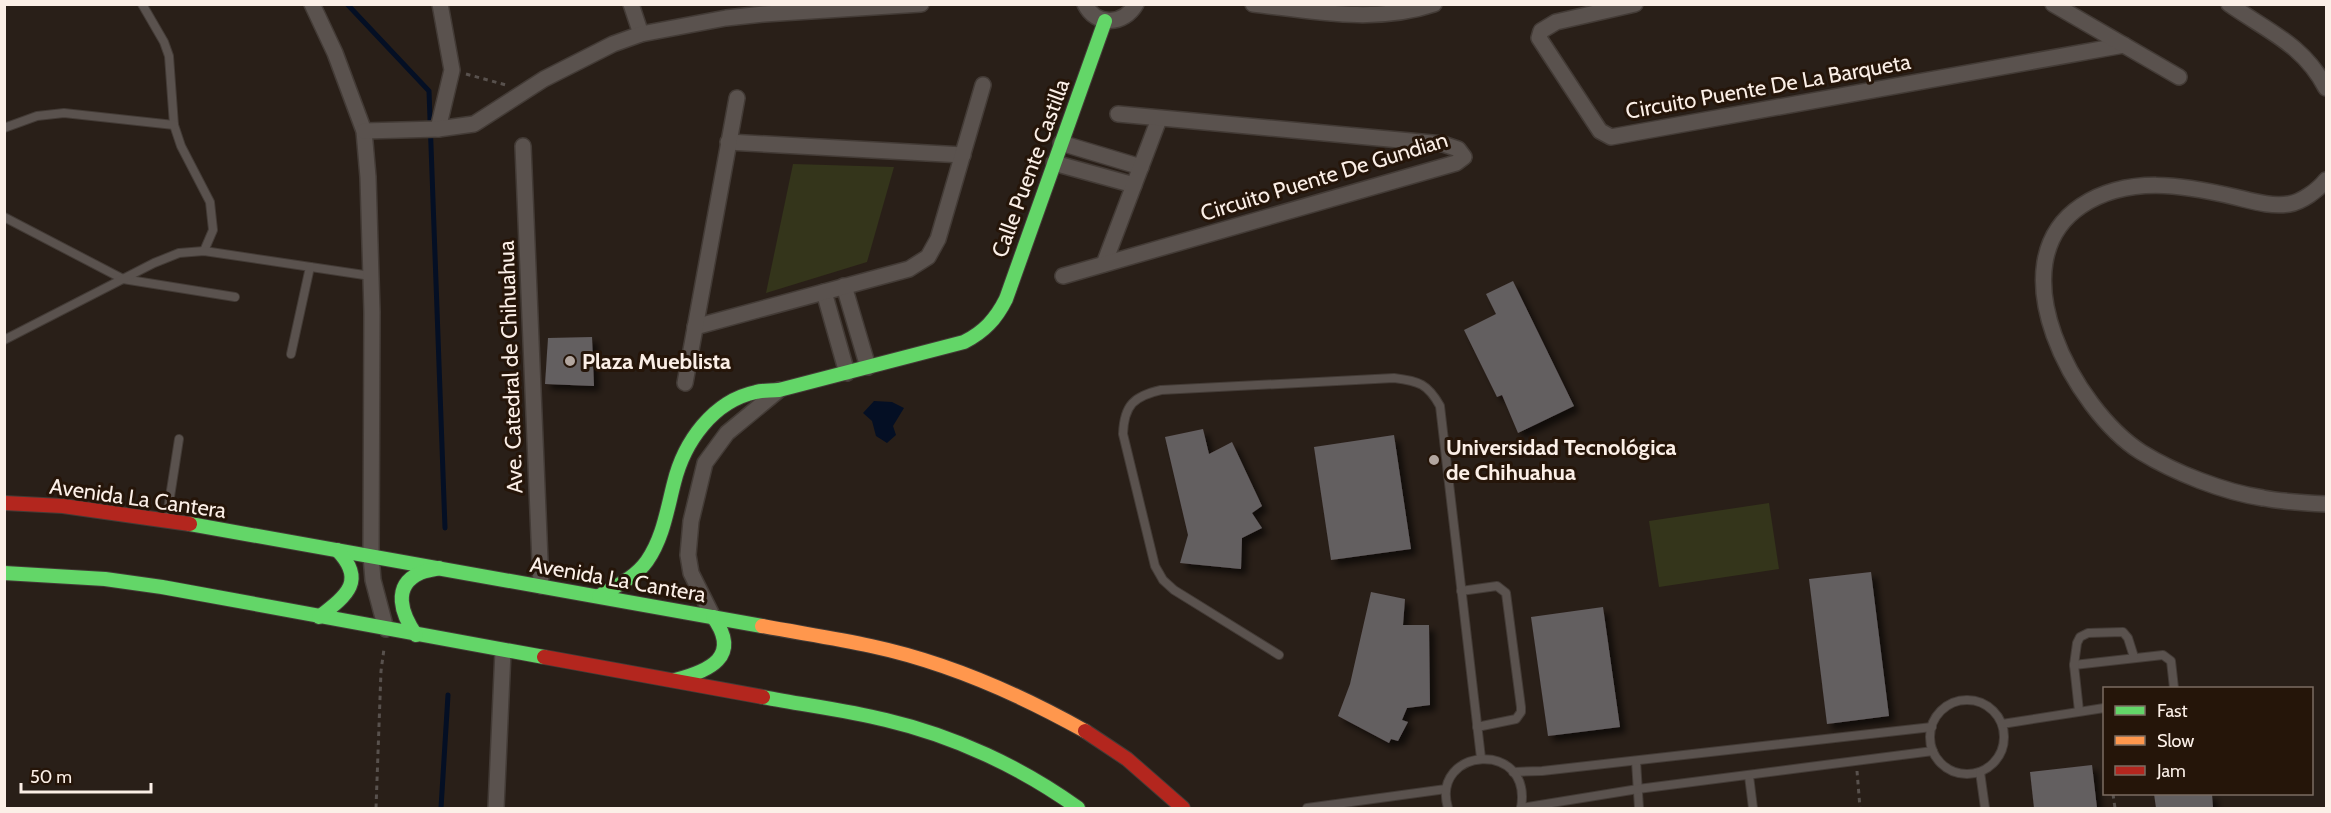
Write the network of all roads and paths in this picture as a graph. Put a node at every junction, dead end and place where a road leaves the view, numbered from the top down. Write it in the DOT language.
graph roads {
  1 [pos="142,4"];
  2 [pos="312,4"];
  3 [pos="440,4"];
  4 [pos="631,4"];
  5 [pos="921,4"];
  6 [pos="1085,4"];
  7 [pos="1136,4"];
  8 [pos="1253,4"];
  9 [pos="1635,4"];
  10 [pos="2053,4"];
  11 [pos="2229,4"];
  12 [pos="1428,6"];
  13 [pos="1105,21"];
  14 [pos="640,34"];
  15 [pos="2124,45"];
  16 [pos="452,70"];
  17 [pos="2179,77"];
  18 [pos="983,85"];
  19 [pos="2326,88"];
  20 [pos="525,91"];
  21 [pos="737,98"];
  22 [pos="1118,114"];
  23 [pos="1159,119"];
  24 [pos="174,125"];
  25 [pos="4,128"];
  26 [pos="438,129"];
  27 [pos="364,131"];
  28 [pos="729,142"];
  29 [pos="1061,143"];
  30 [pos="523,146"];
  31 [pos="963,154"];
  32 [pos="1054,163"];
  33 [pos="1141,167"];
  34 [pos="2326,180"];
  35 [pos="1134,185"];
  36 [pos="4,217"];
  37 [pos="204,251"];
  38 [pos="1104,264"];
  39 [pos="310,267"];
  40 [pos="371,276"];
  41 [pos="1063,276"];
  42 [pos="123,279"];
  43 [pos="844,286"];
  44 [pos="824,292"];
  45 [pos="235,297"];
  46 [pos="695,327"];
  47 [pos="4,340"];
  48 [pos="291,354"];
  49 [pos="868,367"];
  50 [pos="847,373"];
  51 [pos="685,383"];
  52 [pos="779,390"];
  53 [pos="179,439"];
  54 [pos="4,503"];
  55 [pos="2326,504"];
  56 [pos="666,516"];
  57 [pos="166,520"];
  58 [pos="691,521"];
  59 [pos="337,550"];
  60 [pos="371,556"];
  61 [pos="439,568"];
  62 [pos="4,573"];
  63 [pos="541,586"];
  64 [pos="1461,591"];
  65 [pos="599,596"];
  66 [pos="320,617"];
  67 [pos="713,617"];
  68 [pos="386,629"];
  69 [pos="416,635"];
  70 [pos="503,651"];
  71 [pos="1279,655"];
  72 [pos="2134,657"];
  73 [pos="2074,665"];
  74 [pos="667,681"];
  75 [pos="2175,687"];
  76 [pos="2103,708"];
  77 [pos="2079,711"];
  78 [pos="2002,724"];
  79 [pos="1477,727"];
  80 [pos="1932,727"];
  81 [pos="1933,752"];
  82 [pos="1481,758"];
  83 [pos="1636,760"];
  84 [pos="1856,762"];
  85 [pos="1514,772"];
  86 [pos="1980,772"];
  87 [pos="1749,776"];
  88 [pos="1446,789"];
  89 [pos="1638,789"];
  90 [pos="376,808"];
  91 [pos="496,808"];
  92 [pos="1078,808"];
  93 [pos="1183,808"];
  94 [pos="1308,808"];
  95 [pos="1448,808"];
  96 [pos="1521,808"];
  97 [pos="1639,808"];
  98 [pos="1753,808"];
  99 [pos="1860,808"];
  100 [pos="1985,808"];
  1 -- 24 [label="lane"];
  2 -- 27 [label="street"];
  3 -- 16 [label="street"];
  4 -- 14 [label="street"];
  5 -- 14 [label="street"];
  6 -- 13 [label="street"];
  7 -- 13 [label="street"];
  8 -- 12 [label="street"];
  9 -- 15 [label="street, Circuito Puente De La Barqueta"];
  10 -- 15 [label="street"];
  11 -- 19 [label="street"];
  13 -- 29 [label="main road, Calle Puente Castilla"];
  14 -- 20 [label="street"];
  15 -- 17 [label="street"];
  16 -- 20 [label="path"];
  16 -- 26 [label="street"];
  18 -- 31 [label="street"];
  20 -- 26 [label="street"];
  21 -- 28 [label="street"];
  22 -- 23 [label="street, Circuito Puente De Gundian"];
  23 -- 33 [label="street"];
  23 -- 38 [label="street, Circuito Puente De Gundian"];
  24 -- 25 [label="lane"];
  24 -- 37 [label="lane"];
  26 -- 27 [label="street"];
  27 -- 40 [label="street"];
  28 -- 31 [label="street"];
  28 -- 46 [label="street"];
  29 -- 32 [label="main road, Calle Puente Castilla"];
  29 -- 33 [label="street"];
  30 -- 63 [label="street, Ave. Catedral de Chihuahua"];
  31 -- 43 [label="street"];
  32 -- 35 [label="street"];
  32 -- 49 [label="main road, Calle Puente Castilla"];
  33 -- 35 [label="street"];
  34 -- 55 [label="street"];
  35 -- 38 [label="street"];
  36 -- 42 [label="lane"];
  37 -- 39 [label="lane"];
  37 -- 42 [label="lane"];
  38 -- 41 [label="street, Circuito Puente De Gundian"];
  39 -- 40 [label="lane"];
  39 -- 48 [label="lane"];
  40 -- 60 [label="street"];
  42 -- 45 [label="lane"];
  42 -- 47 [label="lane"];
  43 -- 44 [label="street"];
  43 -- 49 [label="street"];
  44 -- 46 [label="street"];
  44 -- 50 [label="street"];
  46 -- 51 [label="street"];
  49 -- 50 [label="main road"];
  50 -- 52 [label="main road"];
  52 -- 56 [label="main road"];
  52 -- 58 [label="street"];
  53 -- 57 [label="lane"];
  54 -- 57 [label="main road, Avenida La Cantera"];
  56 -- 58 [label="street"];
  56 -- 65 [label="main road"];
  57 -- 59 [label="main road, Avenida La Cantera"];
  58 -- 67 [label="street"];
  59 -- 60 [label="main road, Avenida La Cantera"];
  59 -- 66 [label="main road"];
  60 -- 61 [label="main road, Avenida La Cantera"];
  60 -- 68 [label="street"];
  61 -- 63 [label="main road, Avenida La Cantera"];
  61 -- 69 [label="main road"];
  62 -- 66 [label="main road"];
  63 -- 65 [label="main road, Avenida La Cantera"];
  64 -- 71 [label="lane"];
  64 -- 79 [label="lane"];
  64 -- 79 [label="lane"];
  65 -- 67 [label="main road, Avenida La Cantera"];
  66 -- 68 [label="main road"];
  67 -- 74 [label="main road"];
  67 -- 93 [label="main road, Avenida La Cantera"];
  68 -- 69 [label="main road"];
  68 -- 90 [label="path"];
  69 -- 70 [label="main road"];
  70 -- 74 [label="main road"];
  70 -- 91 [label="street"];
  72 -- 73 [label="lane"];
  72 -- 73 [label="lane"];
  72 -- 75 [label="lane"];
  73 -- 77 [label="lane"];
  74 -- 92 [label="main road"];
  76 -- 77 [label="lane"];
  77 -- 78 [label="lane"];
  78 -- 80 [label="lane"];
  78 -- 86 [label="lane"];
  79 -- 82 [label="lane"];
  80 -- 81 [label="lane"];
  80 -- 83 [label="lane"];
  81 -- 84 [label="lane"];
  81 -- 86 [label="lane"];
  82 -- 85 [label="lane"];
  82 -- 88 [label="lane"];
  83 -- 85 [label="lane"];
  83 -- 89 [label="lane"];
  84 -- 87 [label="lane"];
  84 -- 99 [label="path"];
  85 -- 96 [label="lane"];
  86 -- 100 [label="lane"];
  87 -- 89 [label="lane"];
  87 -- 98 [label="lane"];
  88 -- 94 [label="lane"];
  88 -- 95 [label="lane"];
  89 -- 96 [label="lane"];
  89 -- 97 [label="lane"];
}
